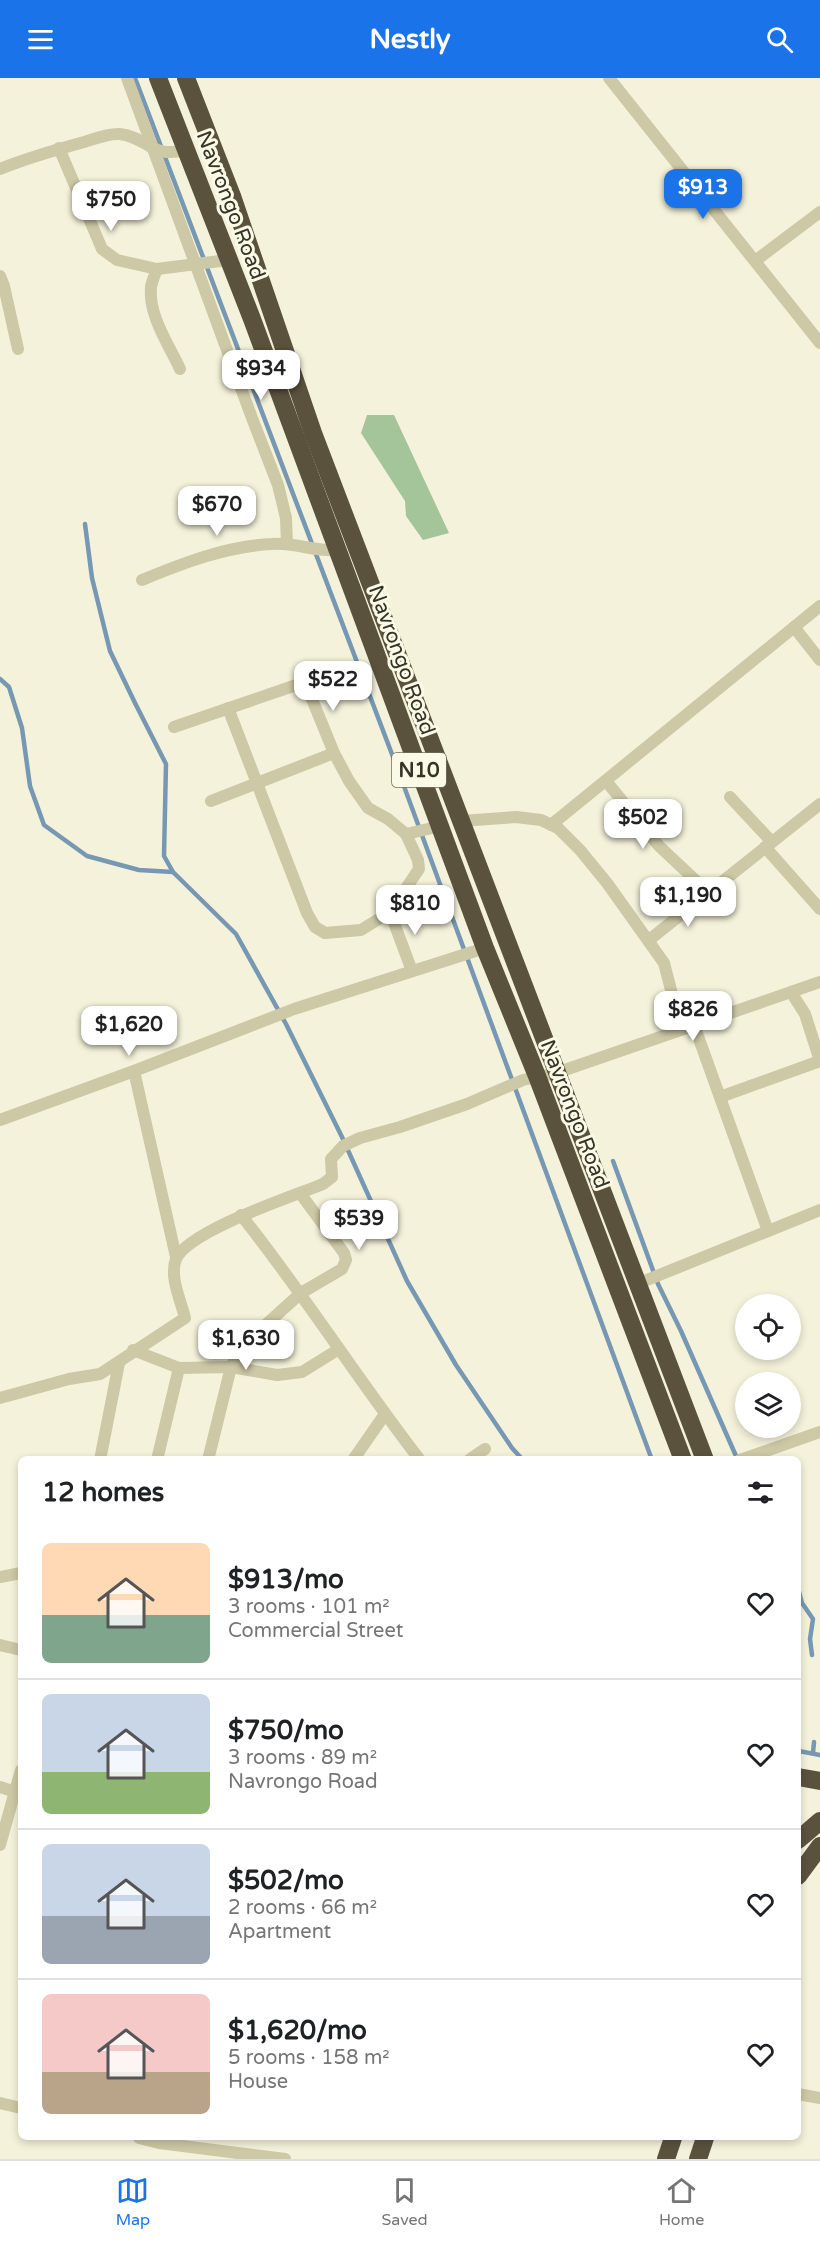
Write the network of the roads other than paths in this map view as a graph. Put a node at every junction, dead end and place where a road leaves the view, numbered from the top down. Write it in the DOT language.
graph roads {
  1 [pos="127,78"];
  2 [pos="158,78"];
  3 [pos="186,78"];
  4 [pos="609,78"];
  5 [pos="59,148"];
  6 [pos="153,149"];
  7 [pos="185,150"];
  8 [pos="0,169"];
  9 [pos="820,212"];
  10 [pos="755,261"];
  11 [pos="222,262"];
  12 [pos="199,265"];
  13 [pos="157,269"];
  14 [pos="0,276"];
  15 [pos="820,343"];
  16 [pos="18,349"];
  17 [pos="180,369"];
  18 [pos="287,544"];
  19 [pos="337,550"];
  20 [pos="142,580"];
  21 [pos="820,606"];
  22 [pos="794,627"];
  23 [pos="820,660"];
  24 [pos="228,708"];
  25 [pos="174,727"];
  26 [pos="334,753"];
  27 [pos="606,781"];
  28 [pos="259,782"];
  29 [pos="730,797"];
  30 [pos="211,801"];
  31 [pos="820,804"];
  32 [pos="461,821"];
  33 [pos="551,825"];
  34 [pos="441,826"];
  35 [pos="406,834"];
  36 [pos="769,845"];
  37 [pos="708,892"];
  38 [pos="820,909"];
  39 [pos="390,912"];
  40 [pos="649,940"];
  41 [pos="485,948"];
  42 [pos="412,970"];
  43 [pos="820,982"];
  44 [pos="791,992"];
  45 [pos="694,1025"];
  46 [pos="677,1031"];
  47 [pos="820,1061"];
  48 [pos="134,1071"];
  49 [pos="556,1073"];
  50 [pos="537,1076"];
  51 [pos="720,1096"];
  52 [pos="0,1120"];
  53 [pos="300,1193"];
  54 [pos="820,1210"];
  55 [pos="241,1215"];
  56 [pos="768,1231"];
  57 [pos="176,1257"];
  58 [pos="636,1284"];
  59 [pos="301,1293"];
  60 [pos="339,1349"];
  61 [pos="133,1350"];
  62 [pos="119,1363"];
  63 [pos="231,1367"];
  64 [pos="179,1368"];
  65 [pos="0,1398"];
  66 [pos="385,1414"];
  67 [pos="820,1432"];
  68 [pos="485,1449"];
  69 [pos="101,1456"];
  70 [pos="158,1456"];
  71 [pos="209,1456"];
  72 [pos="356,1456"];
  73 [pos="417,1456"];
  74 [pos="475,1456"];
  75 [pos="681,1456"];
  76 [pos="703,1456"];
  77 [pos="751,1456"];
  78 [pos="18,1574"];
  79 [pos="0,1577"];
  80 [pos="0,1645"];
  81 [pos="18,1649"];
  82 [pos="801,1778"];
  83 [pos="18,1781"];
  84 [pos="820,1781"];
  85 [pos="0,1787"];
  86 [pos="15,1792"];
  87 [pos="820,1821"];
  88 [pos="801,1837"];
  89 [pos="0,1845"];
  90 [pos="820,1846"];
  91 [pos="801,1872"];
  92 [pos="801,2095"];
  93 [pos="820,2098"];
  94 [pos="0,2103"];
  95 [pos="18,2107"];
  96 [pos="148,2140"];
  97 [pos="672,2140"];
  98 [pos="704,2140"];
  99 [pos="285,2159"];
  100 [pos="666,2159"];
  101 [pos="698,2159"];
  1 -- 6 [label="street"];
  2 -- 7 [label="highway, Navrongo Road / N10"];
  3 -- 32 [label="highway, Navrongo Road / N10"];
  4 -- 10 [label="street"];
  5 -- 6 [label="street"];
  5 -- 8 [label="street"];
  5 -- 13 [label="street"];
  6 -- 7 [label="street"];
  6 -- 12 [label="street"];
  7 -- 11 [label="highway, Navrongo Road / N10"];
  9 -- 10 [label="street"];
  10 -- 15 [label="street"];
  11 -- 12 [label="street"];
  11 -- 19 [label="highway, Navrongo Road / N10"];
  12 -- 13 [label="street"];
  12 -- 18 [label="street"];
  13 -- 17 [label="street"];
  14 -- 16 [label="street"];
  18 -- 19 [label="street"];
  18 -- 20 [label="street"];
  19 -- 34 [label="highway, Navrongo Road / N10"];
  21 -- 22 [label="street"];
  22 -- 23 [label="street"];
  22 -- 27 [label="street"];
  24 -- 25 [label="street"];
  24 -- 26 [label="street"];
  24 -- 28 [label="street"];
  26 -- 28 [label="street"];
  26 -- 35 [label="street"];
  27 -- 33 [label="street"];
  27 -- 37 [label="street"];
  28 -- 30 [label="street"];
  28 -- 39 [label="street"];
  29 -- 36 [label="street"];
  31 -- 36 [label="street"];
  32 -- 33 [label="street"];
  32 -- 49 [label="highway, Navrongo Road / N10"];
  33 -- 40 [label="street"];
  34 -- 35 [label="street"];
  34 -- 41 [label="highway, Navrongo Road / N10"];
  35 -- 39 [label="street"];
  36 -- 37 [label="street"];
  36 -- 38 [label="street"];
  37 -- 40 [label="street"];
  39 -- 42 [label="street"];
  40 -- 46 [label="street"];
  41 -- 42 [label="street"];
  41 -- 50 [label="highway, Navrongo Road / N10"];
  42 -- 48 [label="street"];
  43 -- 44 [label="street"];
  44 -- 45 [label="street"];
  44 -- 47 [label="street"];
  45 -- 46 [label="street"];
  45 -- 51 [label="street"];
  46 -- 49 [label="street"];
  47 -- 51 [label="street"];
  48 -- 52 [label="street"];
  48 -- 57 [label="street"];
  49 -- 50 [label="street"];
  49 -- 58 [label="highway, Navrongo Road / N10"];
  50 -- 53 [label="street"];
  50 -- 75 [label="highway, Navrongo Road / N10"];
  51 -- 56 [label="street"];
  53 -- 55 [label="street"];
  53 -- 59 [label="street"];
  54 -- 56 [label="street"];
  55 -- 57 [label="street"];
  55 -- 59 [label="street"];
  56 -- 58 [label="street"];
  57 -- 61 [label="street"];
  58 -- 76 [label="highway, Navrongo Road / N10"];
  59 -- 60 [label="street"];
  59 -- 63 [label="street"];
  60 -- 63 [label="street"];
  60 -- 66 [label="street"];
  61 -- 62 [label="street"];
  61 -- 64 [label="street"];
  62 -- 65 [label="street"];
  62 -- 69 [label="street"];
  63 -- 64 [label="street"];
  63 -- 71 [label="street"];
  64 -- 70 [label="street"];
  66 -- 72 [label="street"];
  66 -- 73 [label="street"];
  67 -- 77 [label="street"];
  68 -- 74 [label="street"];
  78 -- 79 [label="street"];
  80 -- 81 [label="street"];
  82 -- 84 [label="highway"];
  83 -- 86 [label="street"];
  85 -- 86 [label="street"];
  86 -- 89 [label="street"];
  87 -- 88 [label="highway"];
  90 -- 91 [label="highway"];
  92 -- 93 [label="street"];
  94 -- 95 [label="street"];
  96 -- 99 [label="street"];
  97 -- 100 [label="highway"];
  98 -- 101 [label="highway"];
}
